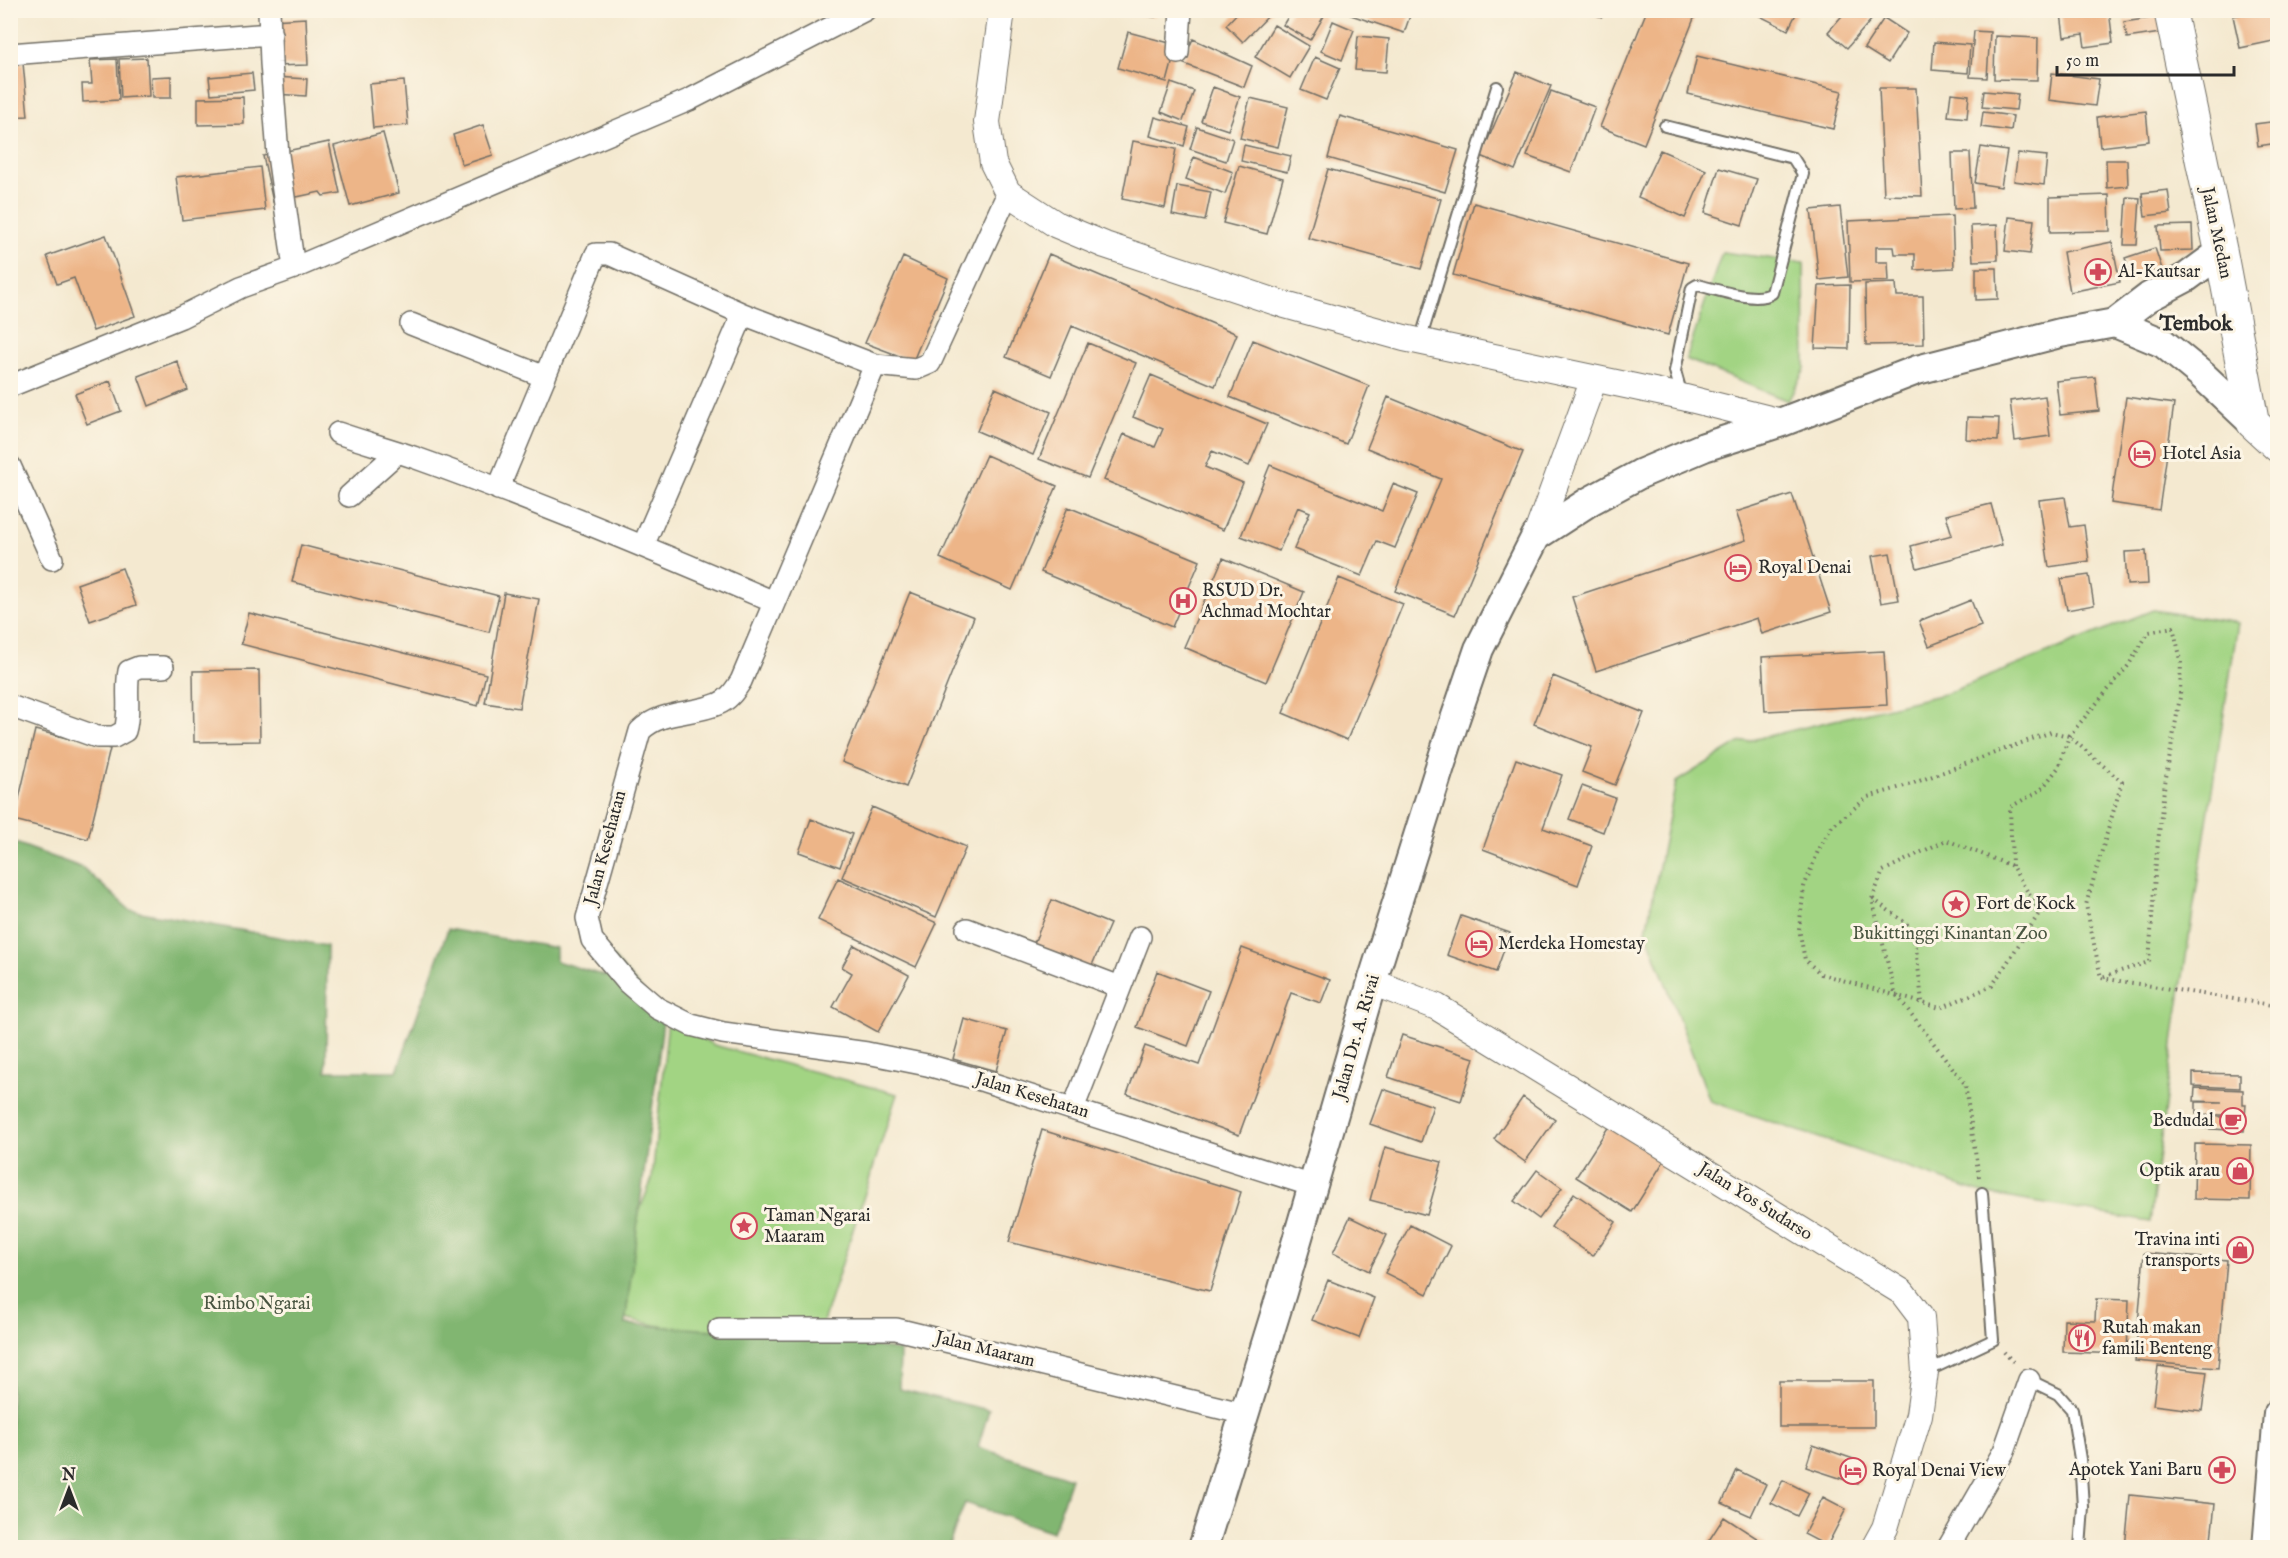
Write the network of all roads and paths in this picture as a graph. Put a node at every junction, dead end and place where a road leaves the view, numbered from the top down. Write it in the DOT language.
graph roads {
  1 [pos="269,10"];
  2 [pos="1002,10"];
  3 [pos="1181,10"];
  4 [pos="2170,10"];
  5 [pos="863,11"];
  6 [pos="271,34"];
  7 [pos="1178,53"];
  8 [pos="10,54"];
  9 [pos="1497,87"];
  10 [pos="1665,126"];
  11 [pos="1008,194"];
  12 [pos="2221,252"];
  13 [pos="294,268"];
  14 [pos="743,314"];
  15 [pos="2115,323"];
  16 [pos="411,324"];
  17 [pos="1419,342"];
  18 [pos="875,365"];
  19 [pos="545,377"];
  20 [pos="1594,379"];
  21 [pos="10,386"];
  22 [pos="1682,397"];
  23 [pos="1782,422"];
  24 [pos="2253,423"];
  25 [pos="338,433"];
  26 [pos="2277,446"];
  27 [pos="397,453"];
  28 [pos="10,466"];
  29 [pos="498,489"];
  30 [pos="349,496"];
  31 [pos="1536,536"];
  32 [pos="643,546"];
  33 [pos="52,560"];
  34 [pos="774,602"];
  35 [pos="163,667"];
  36 [pos="10,706"];
  37 [pos="2069,736"];
  38 [pos="2012,866"];
  39 [pos="1872,899"];
  40 [pos="968,929"];
  41 [pos="1140,937"];
  42 [pos="2101,978"];
  43 [pos="1372,982"];
  44 [pos="1120,987"];
  45 [pos="1895,993"];
  46 [pos="1922,1002"];
  47 [pos="2277,1006"];
  48 [pos="1073,1110"];
  49 [pos="1313,1186"];
  50 [pos="1982,1193"];
  51 [pos="719,1329"];
  52 [pos="1993,1340"];
  53 [pos="1924,1372"];
  54 [pos="2029,1380"];
  55 [pos="1245,1413"];
  56 [pos="2277,1413"];
  57 [pos="1203,1548"];
  58 [pos="1874,1548"];
  59 [pos="1948,1548"];
  60 [pos="2080,1548"];
  61 [pos="2267,1548"];
  1 -- 6 [label="street"];
  2 -- 11 [label="street"];
  3 -- 7 [label="street"];
  4 -- 12 [label="main road, Jalan Medan"];
  5 -- 13 [label="street"];
  6 -- 8 [label="street"];
  6 -- 13 [label="street"];
  9 -- 17 [label="lane"];
  10 -- 22 [label="lane"];
  11 -- 17 [label="street"];
  11 -- 18 [label="street"];
  12 -- 15 [label="main road"];
  12 -- 24 [label="main road, Jalan Medan"];
  13 -- 21 [label="street"];
  14 -- 18 [label="street"];
  14 -- 19 [label="street"];
  14 -- 32 [label="street"];
  15 -- 23 [label="main road"];
  15 -- 24 [label="main road"];
  16 -- 19 [label="street"];
  17 -- 20 [label="street"];
  18 -- 34 [label="street, Jalan Kesehatan"];
  19 -- 29 [label="street"];
  20 -- 22 [label="street"];
  20 -- 31 [label="street"];
  22 -- 23 [label="street"];
  23 -- 31 [label="main road"];
  24 -- 26 [label="main road"];
  25 -- 27 [label="street"];
  27 -- 29 [label="street"];
  27 -- 30 [label="street"];
  28 -- 33 [label="street"];
  29 -- 32 [label="street"];
  31 -- 43 [label="main road, Jalan Dr. A. Rivai"];
  32 -- 34 [label="street"];
  34 -- 48 [label="street, Jalan Kesehatan"];
  35 -- 36 [label="street"];
  37 -- 38 [label="path"];
  37 -- 42 [label="path"];
  37 -- 42 [label="path"];
  37 -- 45 [label="path"];
  38 -- 39 [label="path"];
  38 -- 46 [label="path"];
  39 -- 45 [label="path"];
  39 -- 46 [label="path"];
  40 -- 44 [label="street"];
  41 -- 44 [label="street"];
  42 -- 47 [label="path"];
  43 -- 49 [label="main road, Jalan Dr. A. Rivai"];
  43 -- 53 [label="street, Jalan Yos Sudarso"];
  44 -- 48 [label="street"];
  45 -- 46 [label="path"];
  45 -- 50 [label="path"];
  48 -- 49 [label="street, Jalan Kesehatan"];
  49 -- 55 [label="main road, Jalan Dr. A. Rivai"];
  50 -- 52 [label="lane"];
  51 -- 55 [label="street, Jalan Maaram"];
  52 -- 53 [label="lane"];
  52 -- 54 [label="path"];
  53 -- 58 [label="street, Jalan Yos Sudarso"];
  54 -- 59 [label="street"];
  54 -- 60 [label="lane"];
  55 -- 57 [label="main road, Jalan Dr. A. Rivai"];
  56 -- 61 [label="main road"];
}
